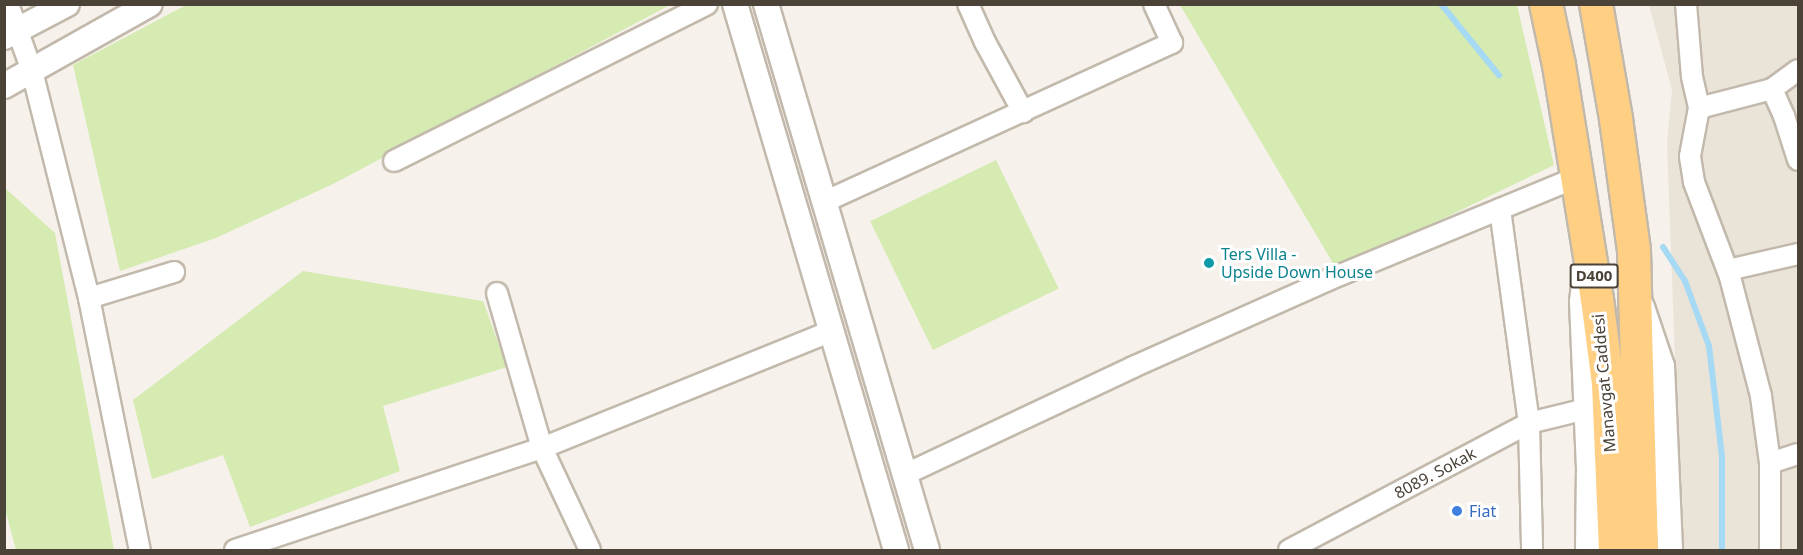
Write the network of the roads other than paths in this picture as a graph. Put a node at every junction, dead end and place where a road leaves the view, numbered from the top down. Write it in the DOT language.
graph roads {
  1 [pos="8,4"];
  2 [pos="67,4"];
  3 [pos="150,4"];
  4 [pos="707,4"];
  5 [pos="735,4"];
  6 [pos="766,4"];
  7 [pos="968,4"];
  8 [pos="1154,4"];
  9 [pos="1546,4"];
  10 [pos="1596,4"];
  11 [pos="1686,4"];
  12 [pos="11,33"];
  13 [pos="1798,70"];
  14 [pos="32,71"];
  15 [pos="4,86"];
  16 [pos="1772,89"];
  17 [pos="1699,108"];
  18 [pos="1023,112"];
  19 [pos="1798,160"];
  20 [pos="394,161"];
  21 [pos="1578,177"];
  22 [pos="824,202"];
  23 [pos="1500,209"];
  24 [pos="1588,242"];
  25 [pos="1798,254"];
  26 [pos="1728,270"];
  27 [pos="174,272"];
  28 [pos="1636,290"];
  29 [pos="497,293"];
  30 [pos="89,298"];
  31 [pos="831,330"];
  32 [pos="1586,409"];
  33 [pos="1529,423"];
  34 [pos="542,448"];
  35 [pos="1798,454"];
  36 [pos="1770,463"];
  37 [pos="906,474"];
  38 [pos="140,550"];
  39 [pos="235,550"];
  40 [pos="590,550"];
  41 [pos="896,550"];
  42 [pos="927,550"];
  43 [pos="1289,550"];
  44 [pos="1532,550"];
  45 [pos="1588,550"];
  46 [pos="1615,550"];
  47 [pos="1642,550"];
  48 [pos="1670,550"];
  49 [pos="1770,550"];
  1 -- 12 [label="street"];
  2 -- 12 [label="street"];
  3 -- 14 [label="street"];
  4 -- 20 [label="street"];
  5 -- 31 [label="street"];
  6 -- 22 [label="street"];
  7 -- 18 [label="street"];
  8 -- 18 [label="street"];
  9 -- 21 [label="highway, Manavgat Caddesi / D400"];
  10 -- 28 [label="highway, Manavgat Caddesi / D400"];
  11 -- 17 [label="street"];
  12 -- 14 [label="street"];
  13 -- 16 [label="street"];
  14 -- 15 [label="street"];
  14 -- 30 [label="street"];
  16 -- 17 [label="street"];
  16 -- 19 [label="street"];
  17 -- 26 [label="street"];
  18 -- 22 [label="street"];
  21 -- 23 [label="street"];
  21 -- 24 [label="highway, Manavgat Caddesi / D400"];
  22 -- 37 [label="street"];
  23 -- 33 [label="street"];
  23 -- 37 [label="street"];
  24 -- 32 [label="street"];
  24 -- 46 [label="highway, Manavgat Caddesi / D400"];
  25 -- 26 [label="street"];
  26 -- 36 [label="street"];
  27 -- 30 [label="street"];
  28 -- 47 [label="highway, Manavgat Caddesi / D400"];
  28 -- 48 [label="street"];
  29 -- 34 [label="street"];
  30 -- 38 [label="street"];
  31 -- 34 [label="street"];
  31 -- 41 [label="street"];
  32 -- 33 [label="street, 8089. Sokak"];
  32 -- 45 [label="street"];
  33 -- 43 [label="street, 8089. Sokak"];
  33 -- 44 [label="street"];
  34 -- 39 [label="street"];
  34 -- 40 [label="street"];
  35 -- 36 [label="street"];
  36 -- 49 [label="street"];
  37 -- 42 [label="street"];
}
